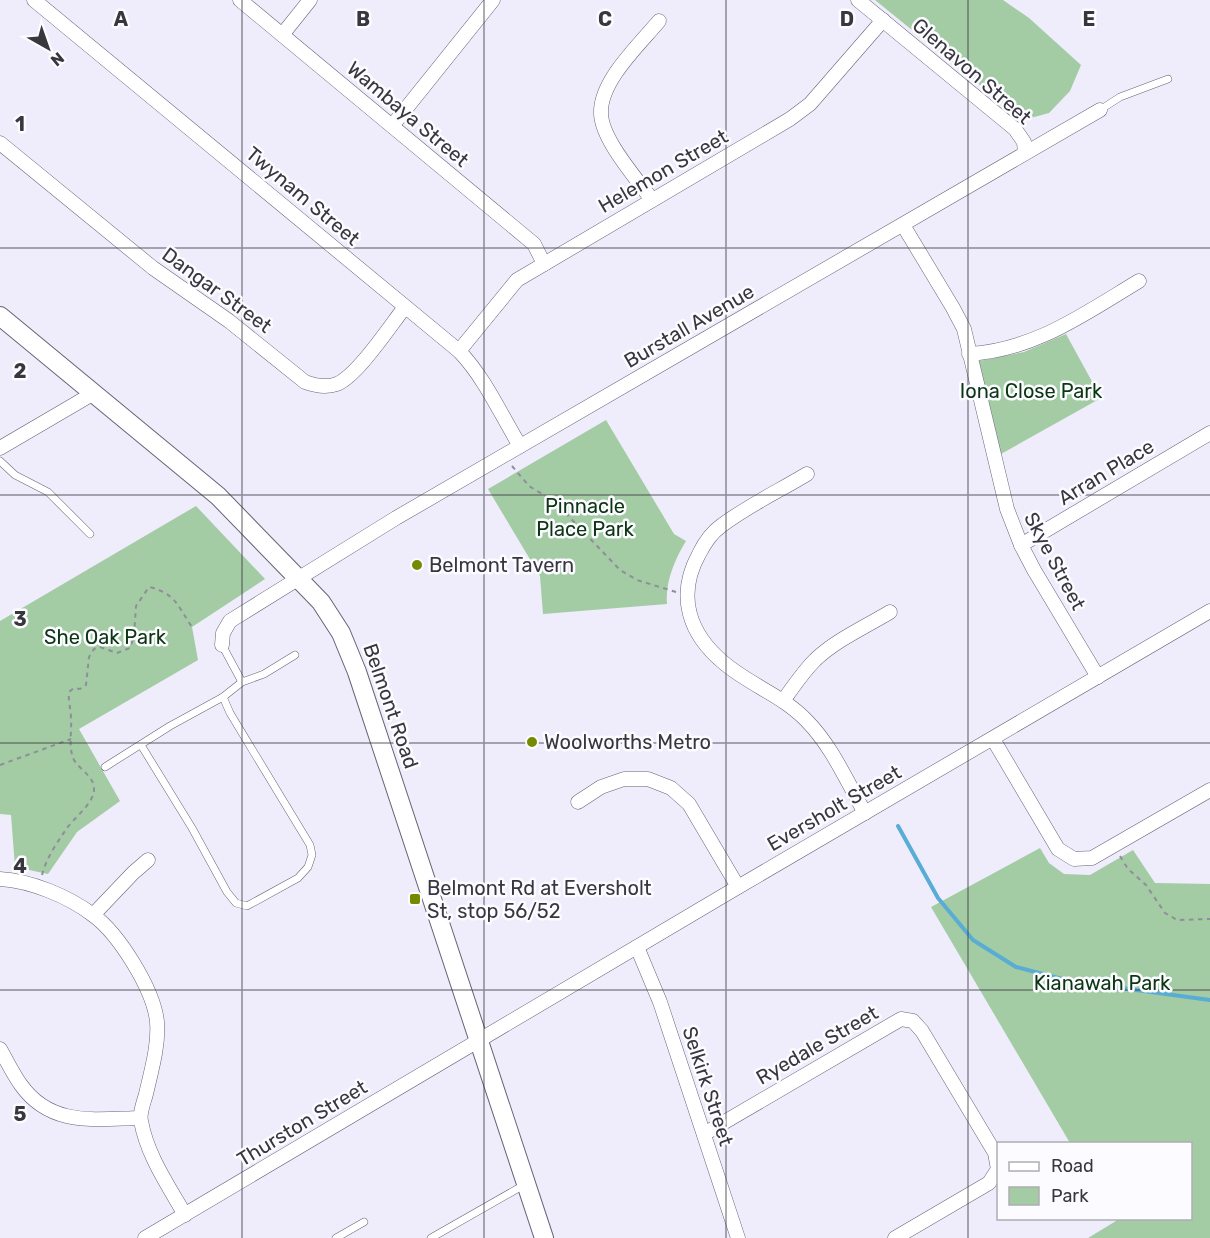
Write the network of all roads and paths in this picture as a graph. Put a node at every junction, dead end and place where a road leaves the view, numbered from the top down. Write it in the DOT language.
graph roads {
  1 [pos="34,0"];
  2 [pos="240,0"];
  3 [pos="310,0"];
  4 [pos="493,0"];
  5 [pos="858,0"];
  6 [pos="883,20"];
  7 [pos="659,21"];
  8 [pos="282,35"];
  9 [pos="1168,80"];
  10 [pos="1100,110"];
  11 [pos="392,126"];
  12 [pos="0,143"];
  13 [pos="1024,153"];
  14 [pos="652,200"];
  15 [pos="903,225"];
  16 [pos="544,264"];
  17 [pos="1139,281"];
  18 [pos="405,307"];
  19 [pos="0,316"];
  20 [pos="459,351"];
  21 [pos="969,354"];
  22 [pos="94,393"];
  23 [pos="1210,433"];
  24 [pos="520,446"];
  25 [pos="0,448"];
  26 [pos="0,461"];
  27 [pos="512,466"];
  28 [pos="807,474"];
  29 [pos="90,534"];
  30 [pos="1021,545"];
  31 [pos="300,579"];
  32 [pos="687,595"];
  33 [pos="1210,611"];
  34 [pos="890,612"];
  35 [pos="192,627"];
  36 [pos="222,645"];
  37 [pos="295,655"];
  38 [pos="1098,677"];
  39 [pos="242,682"];
  40 [pos="223,697"];
  41 [pos="783,701"];
  42 [pos="993,738"];
  43 [pos="71,739"];
  44 [pos="141,745"];
  45 [pos="0,765"];
  46 [pos="105,767"];
  47 [pos="1210,790"];
  48 [pos="578,802"];
  49 [pos="865,813"];
  50 [pos="1114,846"];
  51 [pos="148,860"];
  52 [pos="0,879"];
  53 [pos="38,887"];
  54 [pos="738,887"];
  55 [pos="93,915"];
  56 [pos="1210,919"];
  57 [pos="637,947"];
  58 [pos="478,1040"];
  59 [pos="0,1049"];
  60 [pos="140,1118"];
  61 [pos="704,1134"];
  62 [pos="997,1164"];
  63 [pos="997,1171"];
  64 [pos="526,1184"];
  65 [pos="185,1215"];
  66 [pos="364,1222"];
  67 [pos="145,1238"];
  68 [pos="336,1238"];
  69 [pos="431,1238"];
  70 [pos="544,1238"];
  71 [pos="738,1238"];
  72 [pos="895,1238"];
  1 -- 18 [label="street, Twynam Street"];
  2 -- 8 [label="street, Wambaya Street"];
  3 -- 8 [label="street"];
  4 -- 11 [label="street"];
  5 -- 6 [label="street, Glenavon Street"];
  6 -- 13 [label="street, Glenavon Street"];
  6 -- 14 [label="street, Helemon Street"];
  7 -- 14 [label="street"];
  8 -- 11 [label="street, Wambaya Street"];
  9 -- 10 [label="lane"];
  10 -- 13 [label="street, Burstall Avenue"];
  11 -- 16 [label="street, Wambaya Street"];
  12 -- 18 [label="street, Dangar Street"];
  13 -- 15 [label="street, Burstall Avenue"];
  14 -- 16 [label="street, Helemon Street"];
  15 -- 21 [label="street, Skye Street"];
  15 -- 24 [label="street, Burstall Avenue"];
  16 -- 20 [label="street, Helemon Street"];
  17 -- 21 [label="street"];
  18 -- 20 [label="street, Twynam Street"];
  19 -- 22 [label="main road, Belmont Road"];
  20 -- 24 [label="street, Twynam Street"];
  21 -- 30 [label="street, Skye Street"];
  22 -- 25 [label="street"];
  22 -- 31 [label="main road, Belmont Road"];
  23 -- 30 [label="street, Arran Place"];
  24 -- 31 [label="street, Burstall Avenue"];
  26 -- 29 [label="lane"];
  27 -- 32 [label="path"];
  28 -- 32 [label="street"];
  30 -- 38 [label="street, Skye Street"];
  31 -- 36 [label="street, Burstall Avenue"];
  31 -- 58 [label="main road, Belmont Road"];
  32 -- 41 [label="street"];
  33 -- 38 [label="street, Eversholt Street"];
  34 -- 41 [label="street"];
  35 -- 43 [label="path"];
  36 -- 39 [label="lane"];
  37 -- 39 [label="lane"];
  38 -- 42 [label="street, Eversholt Street"];
  39 -- 40 [label="lane"];
  40 -- 44 [label="lane"];
  40 -- 44 [label="lane"];
  41 -- 49 [label="street"];
  42 -- 49 [label="street, Eversholt Street"];
  42 -- 50 [label="street"];
  43 -- 45 [label="path"];
  43 -- 53 [label="path"];
  44 -- 46 [label="lane"];
  47 -- 50 [label="street"];
  48 -- 54 [label="street"];
  49 -- 54 [label="street, Eversholt Street"];
  50 -- 56 [label="path"];
  51 -- 55 [label="street"];
  52 -- 53 [label="street"];
  53 -- 55 [label="street"];
  54 -- 57 [label="street, Eversholt Street"];
  55 -- 60 [label="street"];
  57 -- 58 [label="street, Eversholt Street"];
  57 -- 61 [label="street, Selkirk Street"];
  58 -- 64 [label="main road, Belmont Road"];
  58 -- 65 [label="street, Thurston Street"];
  59 -- 60 [label="street"];
  60 -- 65 [label="street"];
  61 -- 62 [label="street, Ryedale Street"];
  61 -- 71 [label="street, Selkirk Street"];
  63 -- 72 [label="street, Ryedale Street"];
  64 -- 69 [label="lane"];
  64 -- 70 [label="main road, Belmont Road"];
  65 -- 67 [label="street, Thurston Street"];
  66 -- 68 [label="lane"];
}
